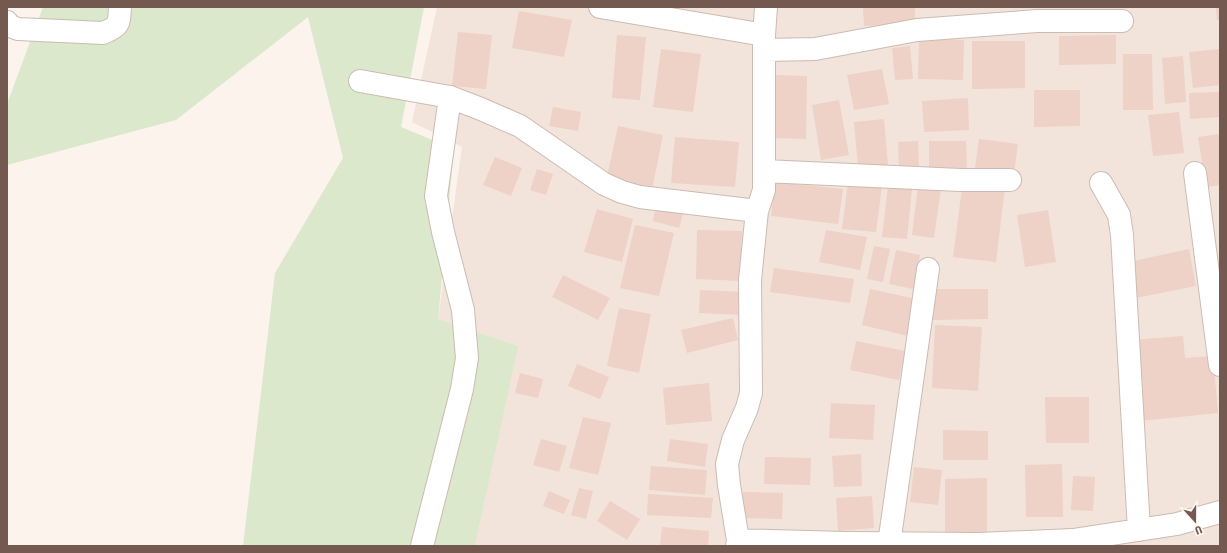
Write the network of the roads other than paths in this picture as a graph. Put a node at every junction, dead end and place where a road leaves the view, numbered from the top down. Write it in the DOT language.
graph roads {
  1 [pos="120,7"];
  2 [pos="600,7"];
  3 [pos="766,7"];
  4 [pos="1122,21"];
  5 [pos="7,22"];
  6 [pos="764,42"];
  7 [pos="360,81"];
  8 [pos="450,97"];
  9 [pos="764,170"];
  10 [pos="1195,173"];
  11 [pos="1010,180"];
  12 [pos="1101,183"];
  13 [pos="757,211"];
  14 [pos="928,269"];
  15 [pos="1220,365"];
  16 [pos="1220,512"];
  17 [pos="1139,530"];
  18 [pos="737,543"];
  19 [pos="890,544"];
  20 [pos="422,546"];
  1 -- 5 [label="street"];
  2 -- 6 [label="street"];
  3 -- 6 [label="street"];
  4 -- 6 [label="street"];
  6 -- 9 [label="street"];
  7 -- 8 [label="street"];
  8 -- 13 [label="street"];
  8 -- 20 [label="street"];
  9 -- 11 [label="street"];
  9 -- 13 [label="street"];
  10 -- 15 [label="street"];
  12 -- 17 [label="street"];
  13 -- 18 [label="street"];
  14 -- 19 [label="street"];
  16 -- 17 [label="street"];
  17 -- 19 [label="street"];
  18 -- 19 [label="street"];
}
